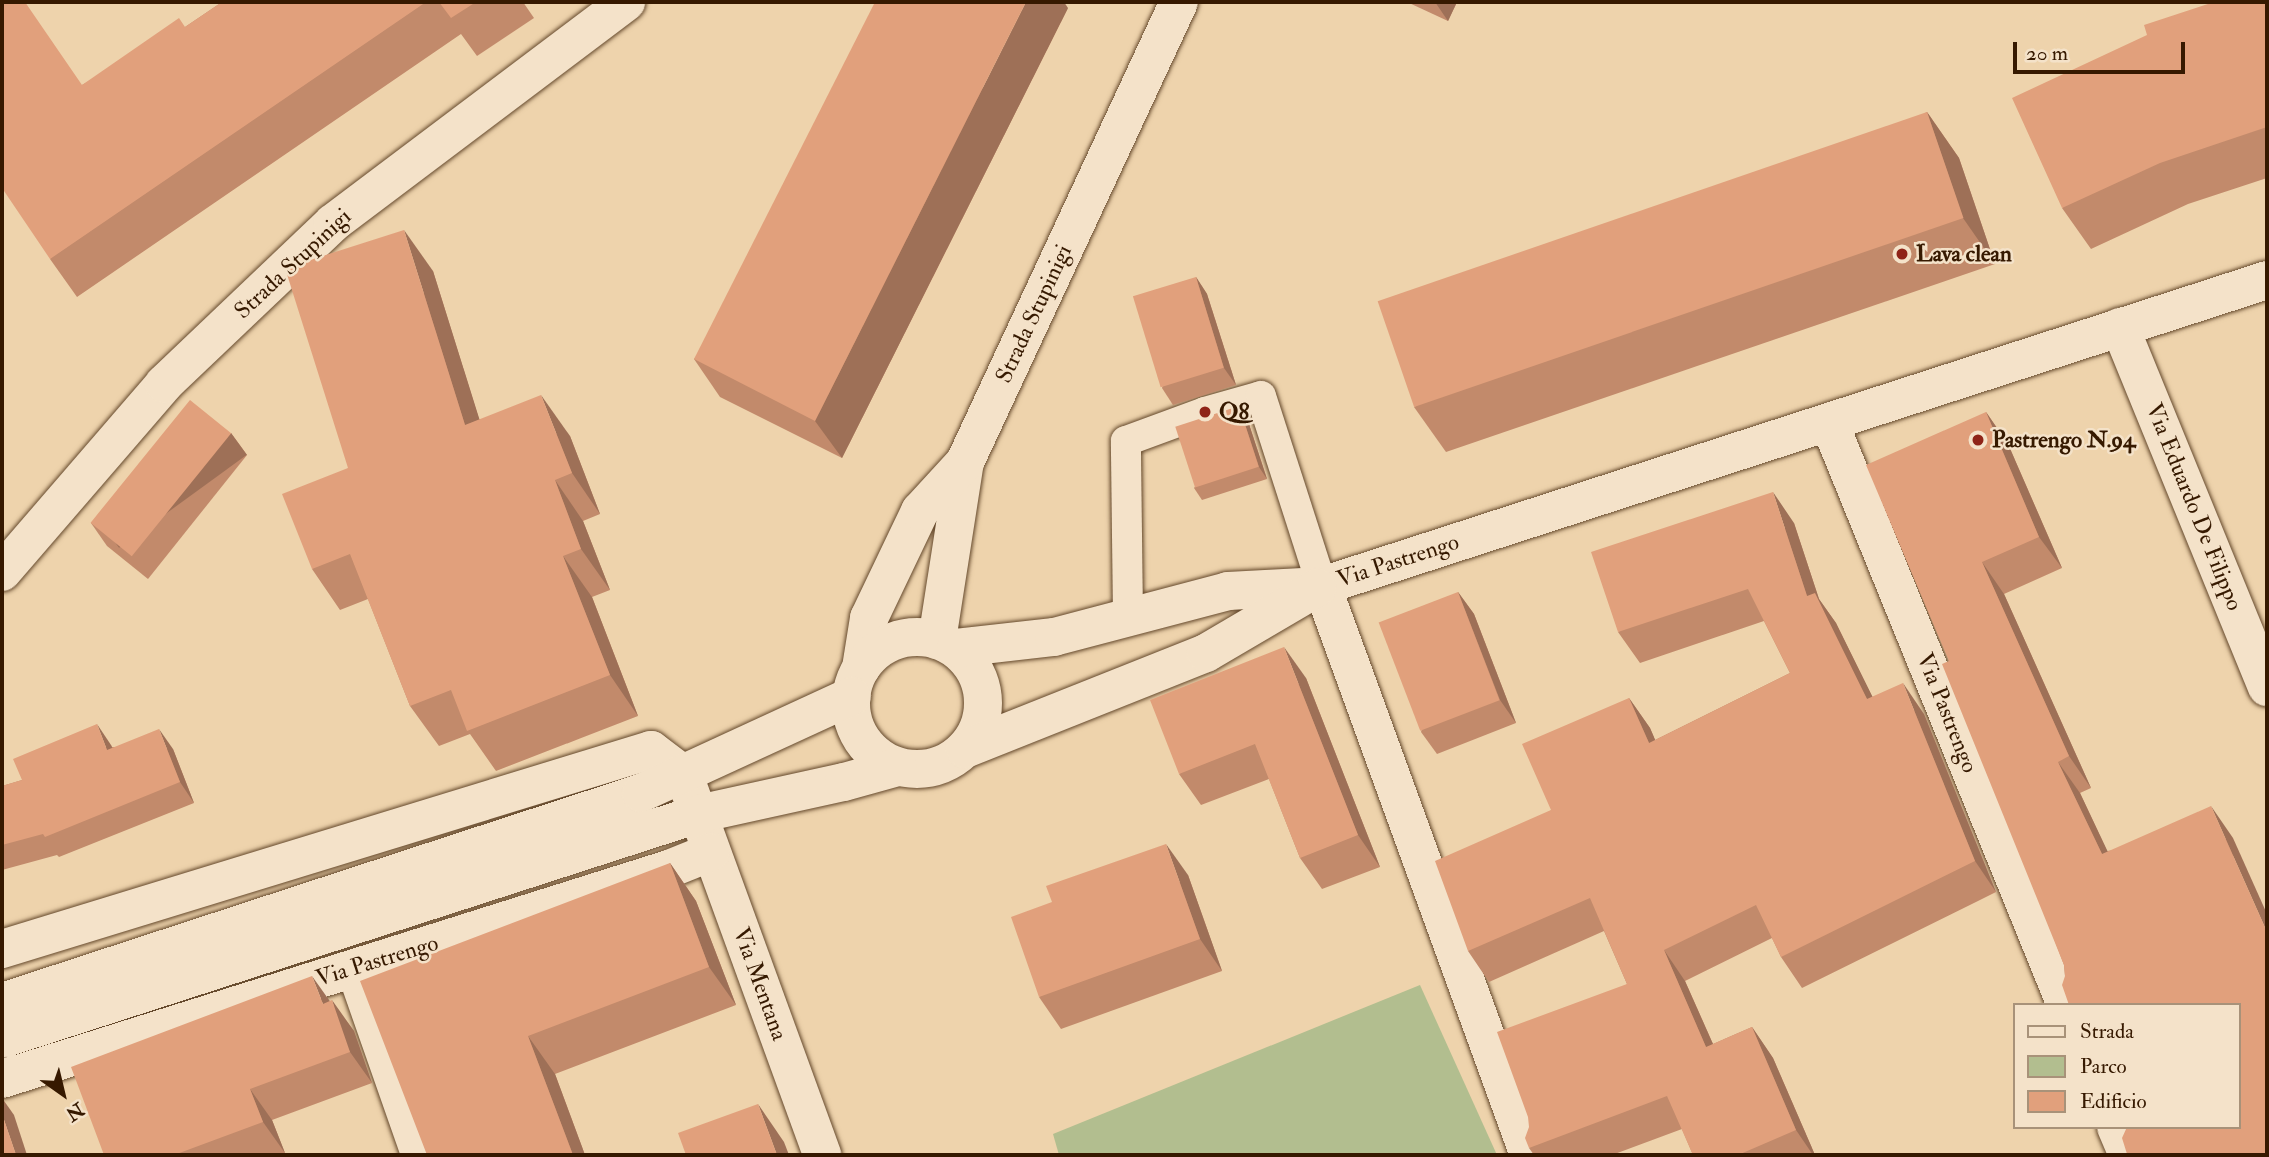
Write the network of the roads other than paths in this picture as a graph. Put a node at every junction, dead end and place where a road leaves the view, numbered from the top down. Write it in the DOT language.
graph roads {
  1 [pos="626,2"];
  2 [pos="1178,2"];
  3 [pos="2267,280"];
  4 [pos="2120,327"];
  5 [pos="1829,422"];
  6 [pos="965,462"];
  7 [pos="2,572"];
  8 [pos="1322,586"];
  9 [pos="1128,617"];
  10 [pos="946,644"];
  11 [pos="856,682"];
  12 [pos="2267,687"];
  13 [pos="965,749"];
  14 [pos="898,767"];
  15 [pos="684,775"];
  16 [pos="698,814"];
  17 [pos="711,852"];
  18 [pos="2,950"];
  19 [pos="351,969"];
  20 [pos="2,1002"];
  21 [pos="2065,1003"];
  22 [pos="2,1039"];
  23 [pos="2,1079"];
  24 [pos="2117,1129"];
  25 [pos="416,1155"];
  26 [pos="822,1155"];
  27 [pos="1529,1155"];
  28 [pos="2127,1155"];
  1 -- 7 [label="street, Strada Stupinigi"];
  2 -- 6 [label="street, Strada Stupinigi"];
  3 -- 4 [label="street, Via Pastrengo"];
  4 -- 5 [label="street, Via Pastrengo"];
  4 -- 12 [label="street, Via Eduardo De Filippo"];
  5 -- 8 [label="street, Via Pastrengo"];
  5 -- 21 [label="street, Via Pastrengo"];
  6 -- 10 [label="street, Strada Stupinigi"];
  6 -- 11 [label="street"];
  8 -- 9 [label="street, Via Pastrengo"];
  8 -- 9 [label="lane"];
  8 -- 13 [label="street"];
  8 -- 27 [label="street"];
  9 -- 10 [label="street, Via Pastrengo"];
  10 -- 11 [label="street"];
  10 -- 13 [label="street"];
  11 -- 14 [label="street"];
  11 -- 15 [label="street"];
  13 -- 14 [label="street"];
  14 -- 16 [label="street, Via Pastrengo"];
  15 -- 16 [label="street"];
  15 -- 18 [label="street"];
  15 -- 20 [label="street"];
  16 -- 17 [label="street, Via Mentana"];
  16 -- 22 [label="street, Via Pastrengo"];
  17 -- 19 [label="street, Via Pastrengo"];
  17 -- 26 [label="street, Via Mentana"];
  19 -- 23 [label="street, Via Pastrengo"];
  19 -- 25 [label="lane"];
  24 -- 28 [label="street"];
}
